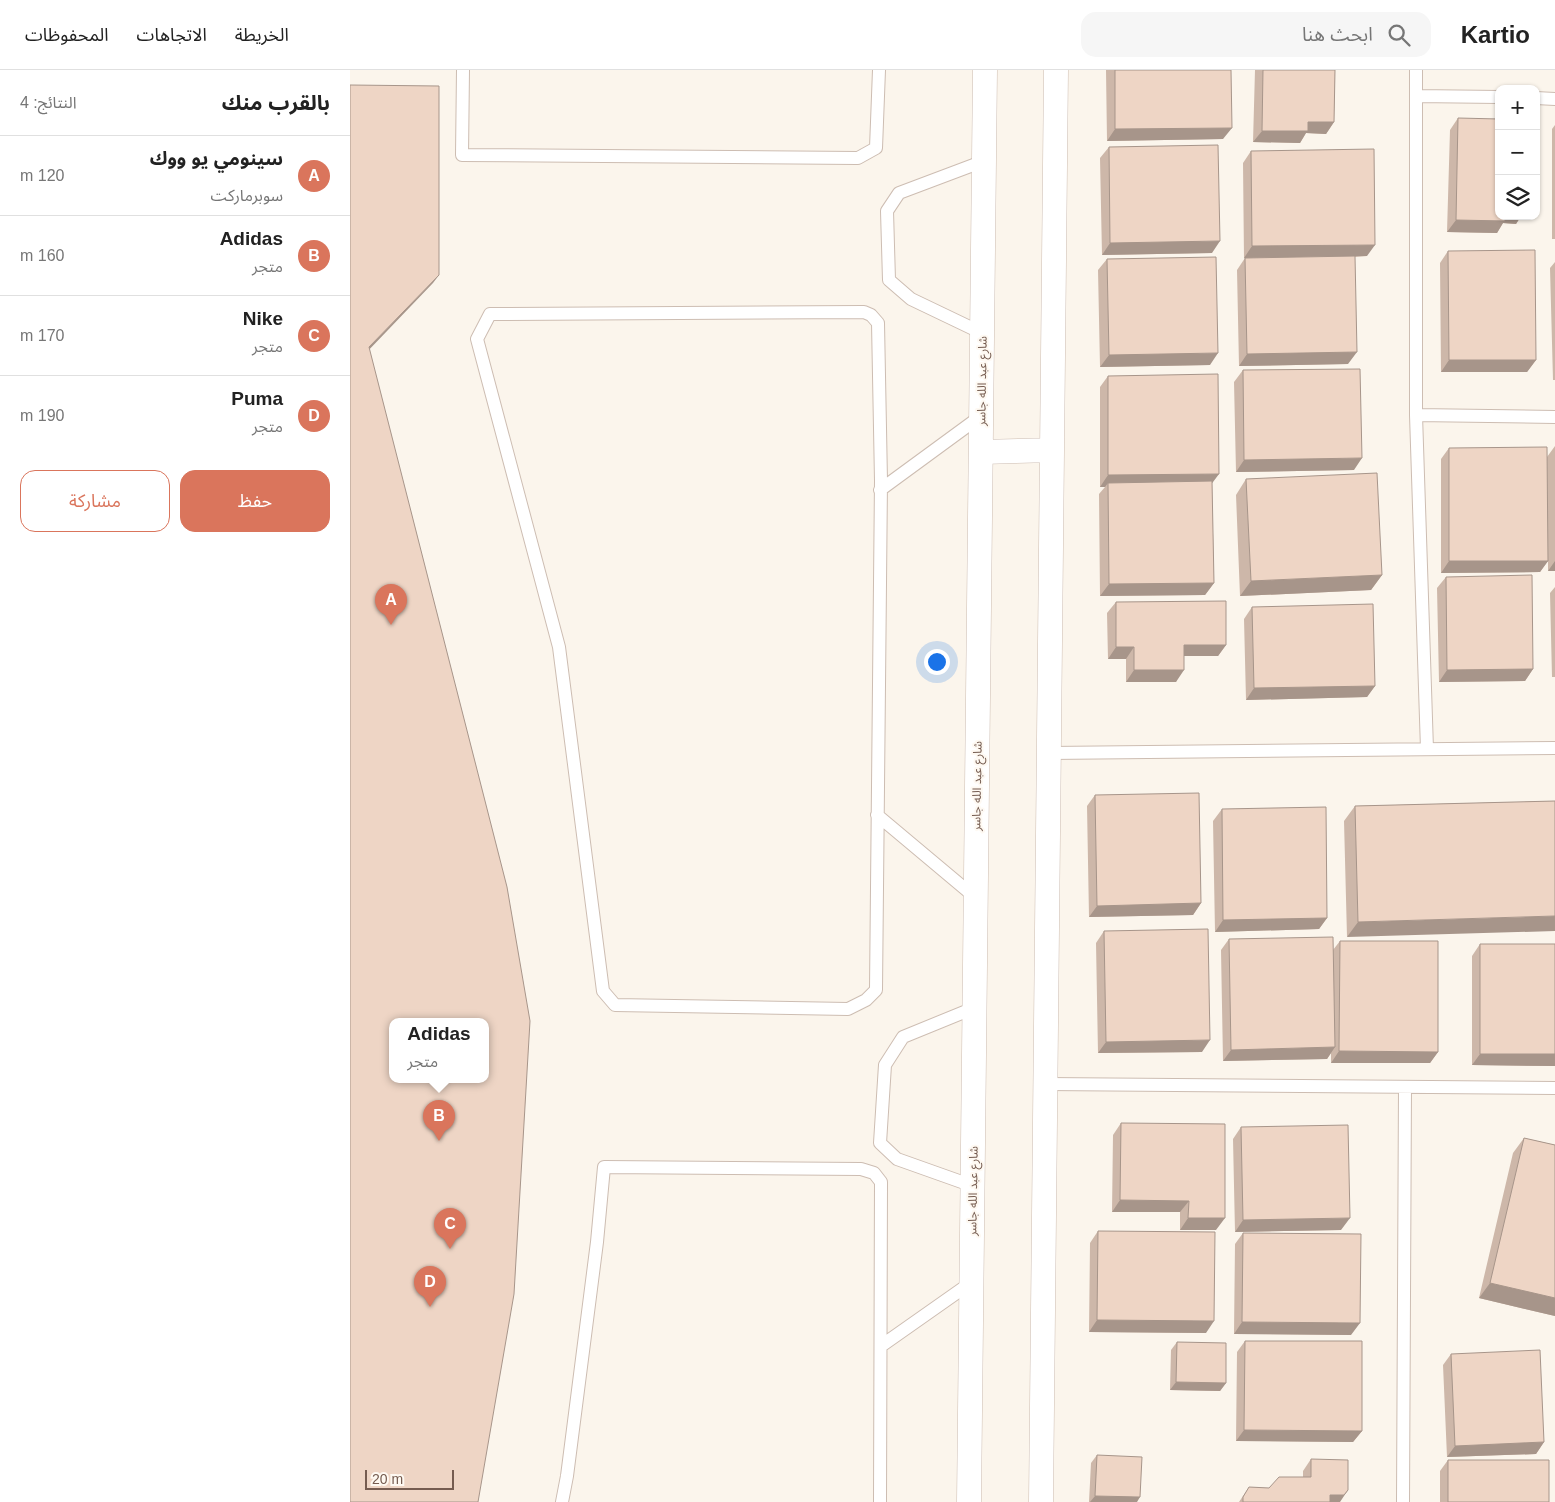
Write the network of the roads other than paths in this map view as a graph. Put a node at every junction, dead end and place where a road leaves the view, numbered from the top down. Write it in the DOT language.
graph roads {
  1 [pos="463,70"];
  2 [pos="879,70"];
  3 [pos="985,70"];
  4 [pos="1056,70"];
  5 [pos="1416,70"];
  6 [pos="1416,96"];
  7 [pos="1495,97"];
  8 [pos="1540,98"];
  9 [pos="1555,98"];
  10 [pos="984,161"];
  11 [pos="982,333"];
  12 [pos="1416,415"];
  13 [pos="981,416"];
  14 [pos="1555,417"];
  15 [pos="1052,450"];
  16 [pos="981,452"];
  17 [pos="880,490"];
  18 [pos="1555,748"];
  19 [pos="1427,750"];
  20 [pos="1048,753"];
  21 [pos="878,815"];
  22 [pos="976,898"];
  23 [pos="974,1008"];
  24 [pos="1045,1084"];
  25 [pos="1405,1087"];
  26 [pos="1555,1088"];
  27 [pos="973,1186"];
  28 [pos="972,1282"];
  29 [pos="881,1346"];
  30 [pos="562,1502"];
  31 [pos="880,1502"];
  32 [pos="969,1502"];
  33 [pos="1041,1502"];
  34 [pos="1403,1502"];
  1 -- 2 [label="lane"];
  3 -- 10 [label="street, شارع عبد الله جاسر"];
  4 -- 15 [label="street"];
  5 -- 6 [label="lane"];
  6 -- 7 [label="lane"];
  6 -- 12 [label="lane"];
  8 -- 9 [label="lane"];
  10 -- 11 [label="street, شارع عبد الله جاسر"];
  10 -- 11 [label="lane"];
  11 -- 13 [label="street, شارع عبد الله جاسر"];
  12 -- 14 [label="lane"];
  12 -- 19 [label="lane"];
  13 -- 16 [label="street, شارع عبد الله جاسر"];
  13 -- 17 [label="lane"];
  15 -- 16 [label="street"];
  15 -- 20 [label="street"];
  16 -- 22 [label="street, شارع عبد الله جاسر"];
  17 -- 21 [label="lane"];
  17 -- 21 [label="lane"];
  18 -- 19 [label="lane"];
  19 -- 20 [label="lane"];
  20 -- 24 [label="street"];
  21 -- 22 [label="lane"];
  22 -- 23 [label="street, شارع عبد الله جاسر"];
  23 -- 27 [label="street, شارع عبد الله جاسر"];
  23 -- 27 [label="lane"];
  24 -- 25 [label="lane"];
  24 -- 33 [label="street"];
  25 -- 26 [label="lane"];
  25 -- 34 [label="lane"];
  27 -- 28 [label="street, شارع عبد الله جاسر"];
  28 -- 29 [label="lane"];
  28 -- 32 [label="street, شارع عبد الله جاسر"];
  29 -- 30 [label="lane"];
  29 -- 31 [label="lane"];
}
